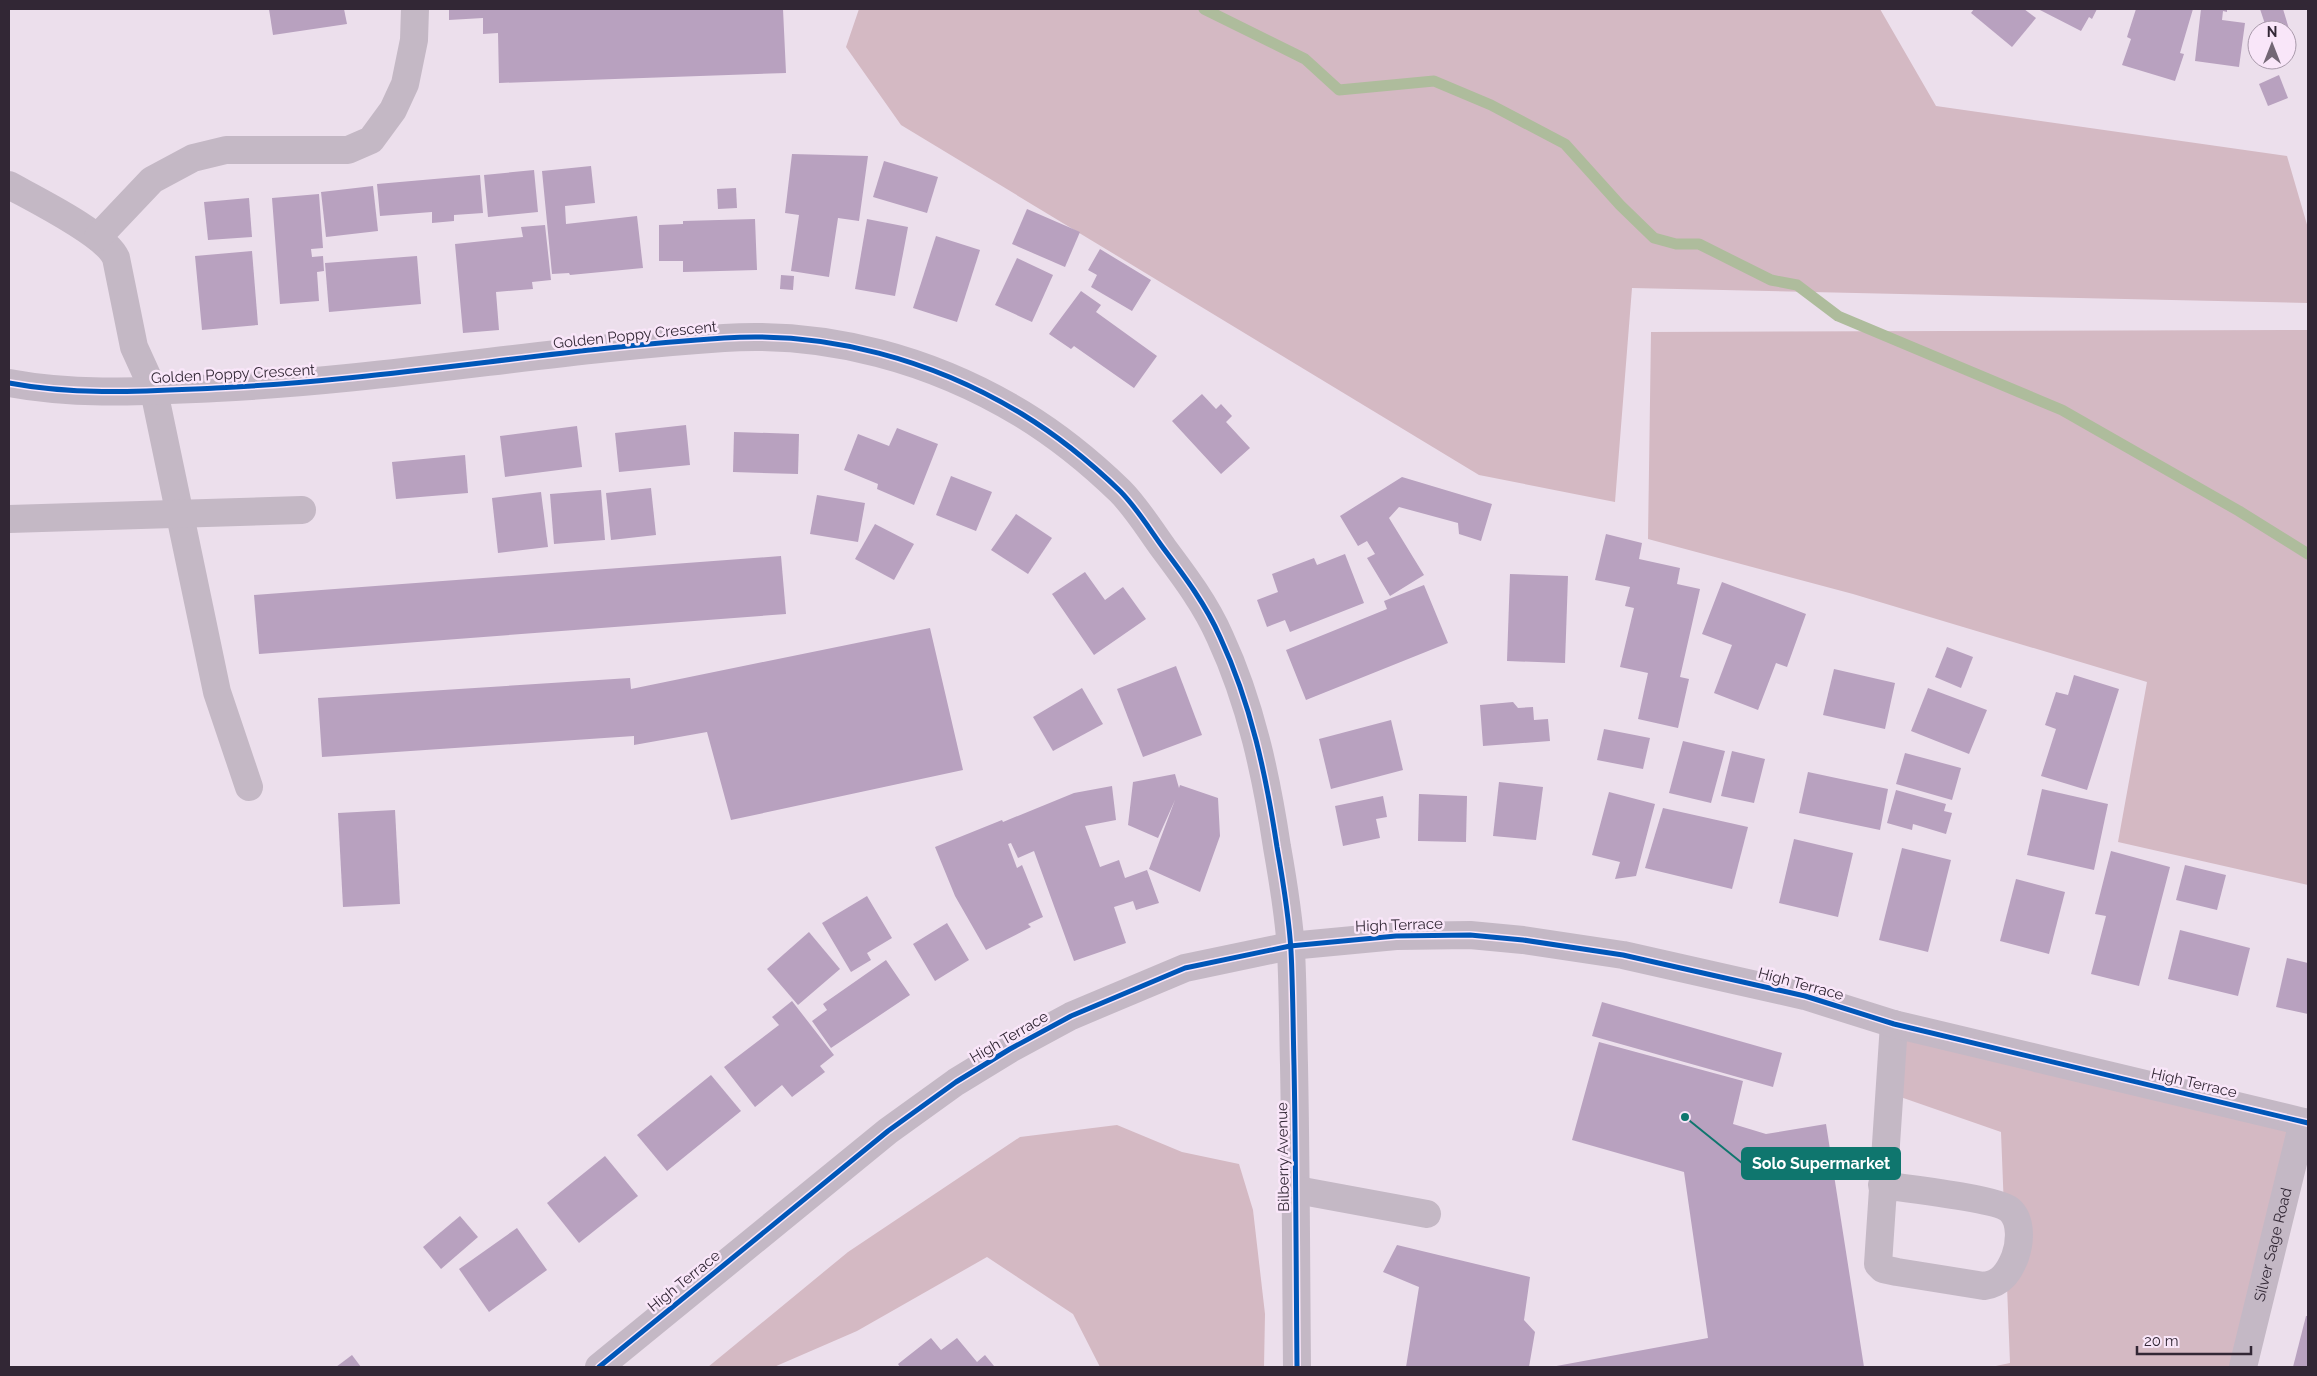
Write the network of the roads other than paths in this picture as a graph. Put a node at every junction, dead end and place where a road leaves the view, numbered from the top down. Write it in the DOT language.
graph roads {
  1 [pos="415,9"];
  2 [pos="9,185"];
  3 [pos="98,237"];
  4 [pos="9,383"];
  5 [pos="154,391"];
  6 [pos="302,510"];
  7 [pos="179,515"];
  8 [pos="9,519"];
  9 [pos="250,787"];
  10 [pos="1290,946"];
  11 [pos="1894,1024"];
  12 [pos="2305,1122"];
  13 [pos="1882,1185"];
  14 [pos="1297,1190"];
  15 [pos="1427,1214"];
  16 [pos="599,1367"];
  17 [pos="1297,1367"];
  18 [pos="2243,1367"];
  1 -- 3 [label="street"];
  2 -- 3 [label="street"];
  3 -- 5 [label="street"];
  4 -- 5 [label="street, Golden Poppy Crescent"];
  5 -- 7 [label="street"];
  5 -- 10 [label="street, Golden Poppy Crescent"];
  6 -- 7 [label="street"];
  7 -- 8 [label="street"];
  7 -- 9 [label="street"];
  10 -- 11 [label="street, High Terrace"];
  10 -- 14 [label="street, Bilberry Avenue"];
  10 -- 16 [label="street, High Terrace"];
  11 -- 12 [label="street, High Terrace"];
  11 -- 13 [label="street"];
  12 -- 18 [label="street, Silver Sage Road"];
  13 -- 13 [label="street"];
  14 -- 15 [label="street"];
  14 -- 17 [label="street, Bilberry Avenue"];
}
